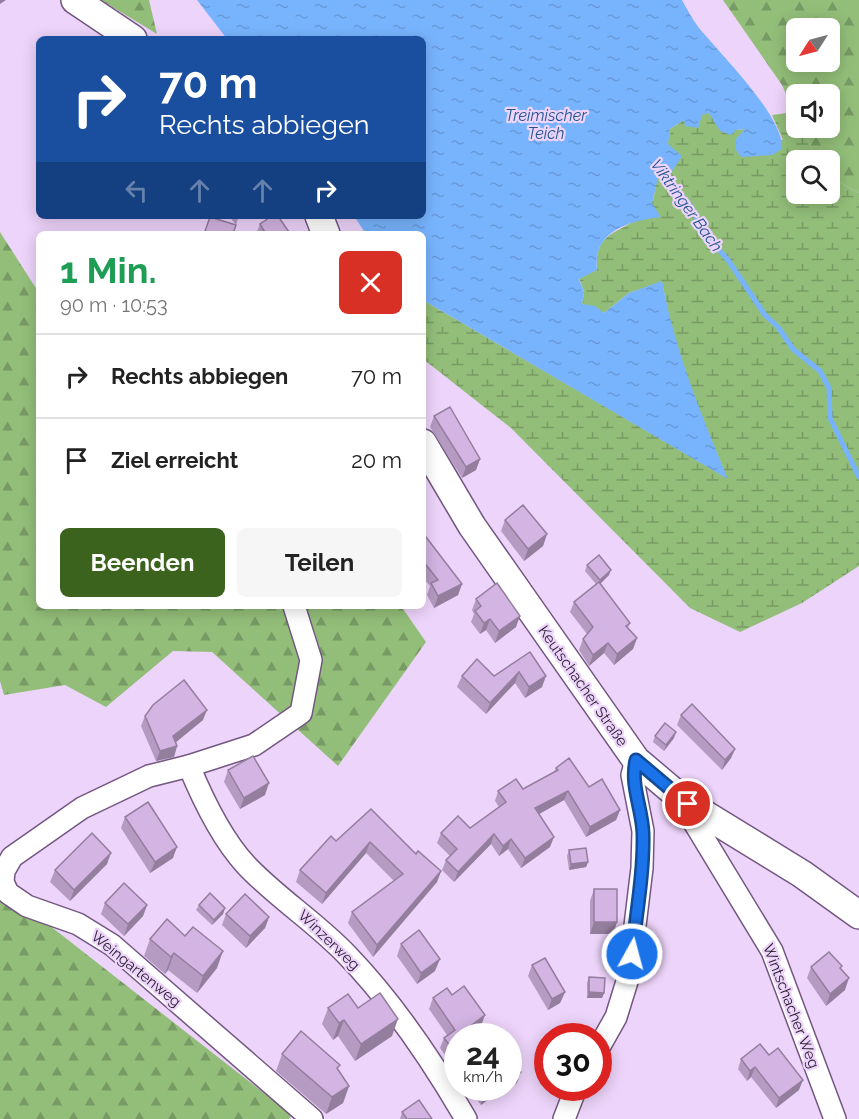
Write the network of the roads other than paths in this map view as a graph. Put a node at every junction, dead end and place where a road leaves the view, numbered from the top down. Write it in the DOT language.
graph roads {
  1 [pos="75,0"];
  2 [pos="129,36"];
  3 [pos="426,448"];
  4 [pos="295,609"];
  5 [pos="636,760"];
  6 [pos="189,766"];
  7 [pos="688,804"];
  8 [pos="859,915"];
  9 [pos="612,1024"];
  10 [pos="571,1101"];
  11 [pos="312,1119"];
  12 [pos="466,1119"];
  13 [pos="564,1119"];
  14 [pos="835,1119"];
  1 -- 2 [label="main road"];
  3 -- 5 [label="main road, Keutschacher Straße"];
  4 -- 6 [label="street, Weingartenweg"];
  5 -- 7 [label="main road, Keutschacher Straße"];
  5 -- 9 [label="street"];
  6 -- 11 [label="street, Weingartenweg"];
  6 -- 12 [label="street, Winzerweg"];
  7 -- 8 [label="main road, Keutschacher Straße"];
  7 -- 14 [label="street, Wintschacher Weg"];
  10 -- 13 [label="street"];
}
